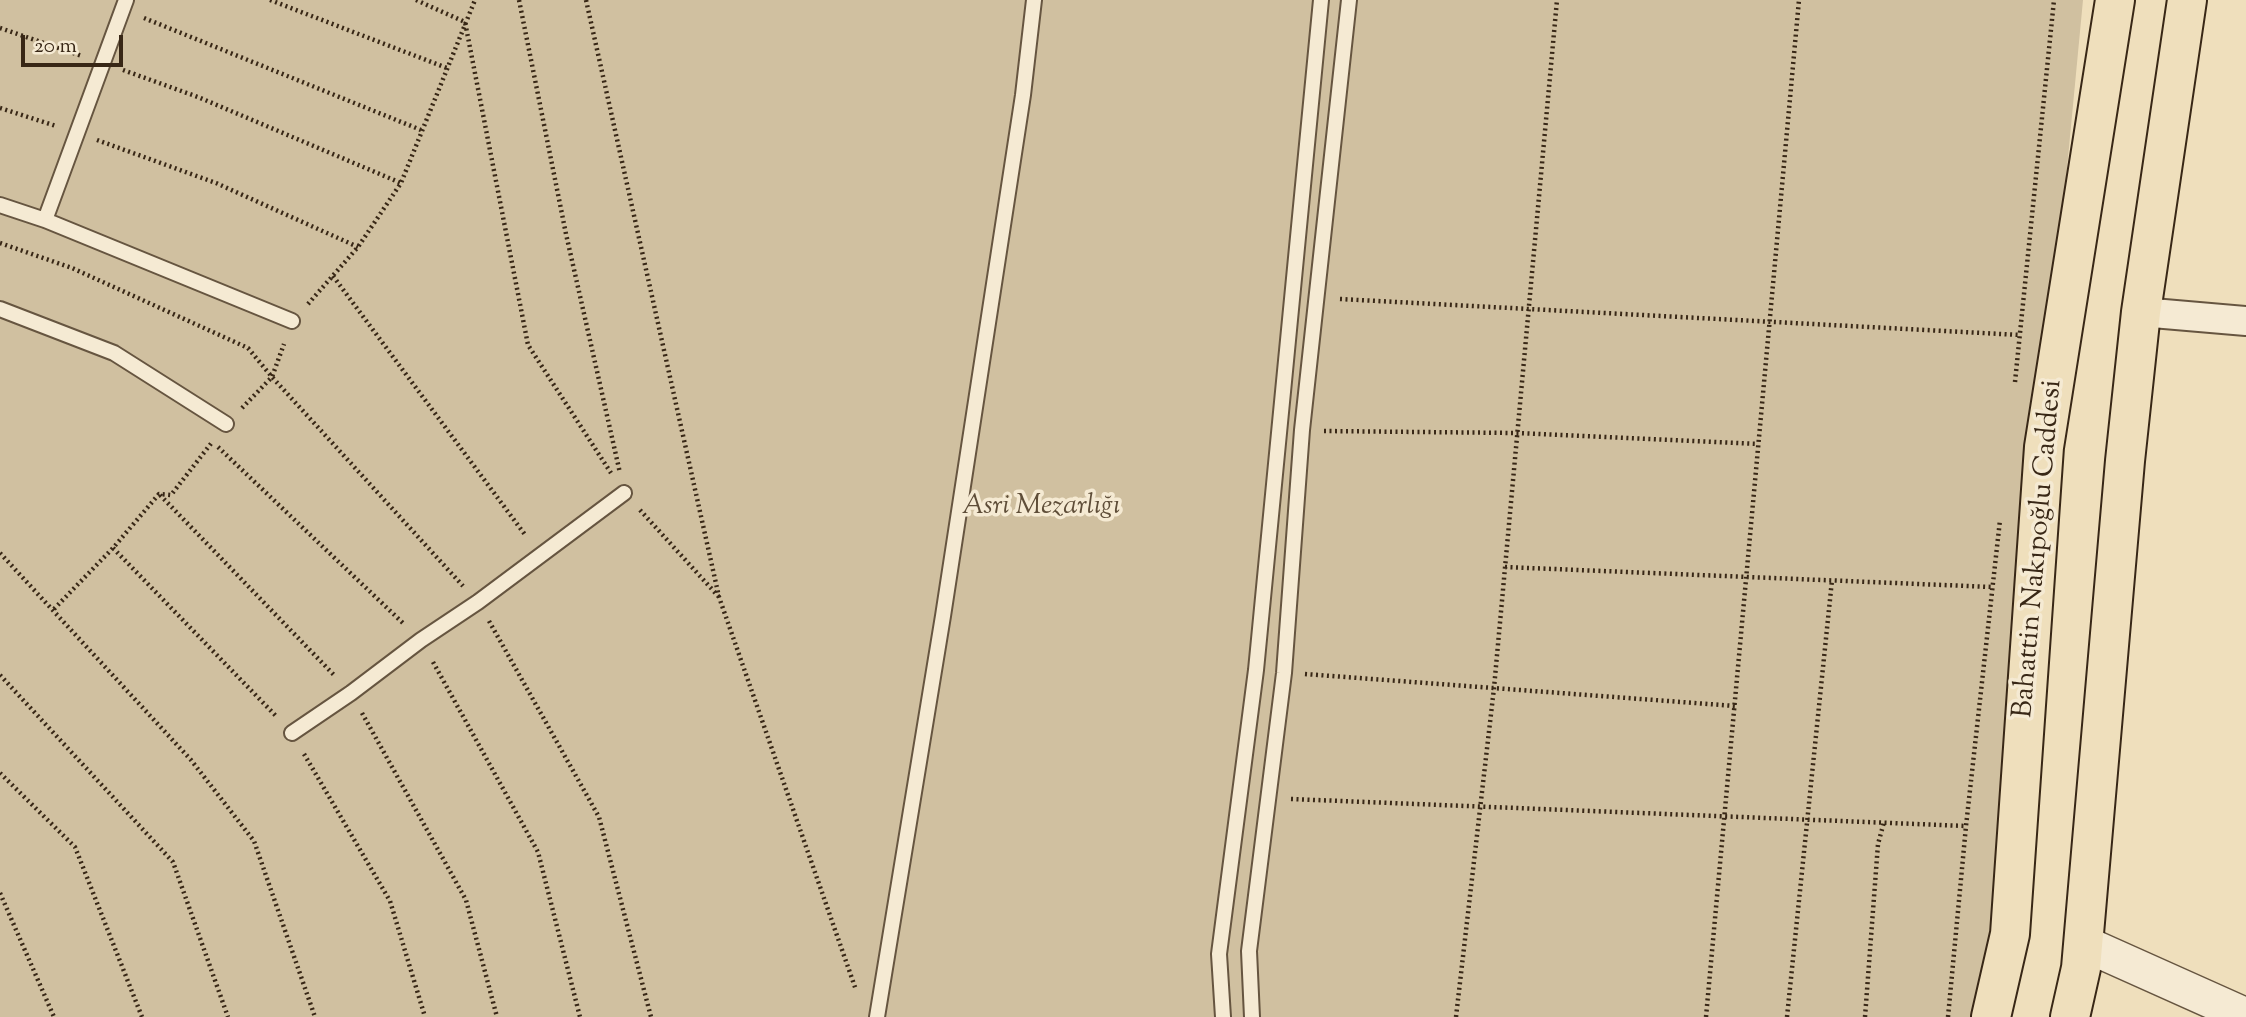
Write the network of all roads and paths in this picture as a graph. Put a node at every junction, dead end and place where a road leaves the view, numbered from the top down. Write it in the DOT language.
graph roads {
  1 [pos="270,0"];
  2 [pos="416,0"];
  3 [pos="519,0"];
  4 [pos="586,0"];
  5 [pos="1034,0"];
  6 [pos="1321,0"];
  7 [pos="1349,0"];
  8 [pos="1557,0"];
  9 [pos="1799,0"];
  10 [pos="2116,0"];
  11 [pos="2187,0"];
  12 [pos="124,5"];
  13 [pos="0,28"];
  14 [pos="102,63"];
  15 [pos="447,68"];
  16 [pos="0,108"];
  17 [pos="421,130"];
  18 [pos="77,133"];
  19 [pos="401,183"];
  20 [pos="0,205"];
  21 [pos="45,220"];
  22 [pos="0,243"];
  23 [pos="358,247"];
  24 [pos="333,276"];
  25 [pos="1315,298"];
  26 [pos="0,309"];
  27 [pos="1528,309"];
  28 [pos="2141,312"];
  29 [pos="292,321"];
  30 [pos="1770,321"];
  31 [pos="2246,321"];
  32 [pos="2020,335"];
  33 [pos="226,424"];
  34 [pos="1302,430"];
  35 [pos="1517,433"];
  36 [pos="212,442"];
  37 [pos="1759,444"];
  38 [pos="624,493"];
  39 [pos="159,494"];
  40 [pos="113,548"];
  41 [pos="0,553"];
  42 [pos="540,555"];
  43 [pos="1505,567"];
  44 [pos="1747,576"];
  45 [pos="1832,580"];
  46 [pos="1992,587"];
  47 [pos="719,597"];
  48 [pos="478,602"];
  49 [pos="421,640"];
  50 [pos="1284,673"];
  51 [pos="0,675"];
  52 [pos="1494,688"];
  53 [pos="351,693"];
  54 [pos="1735,706"];
  55 [pos="292,733"];
  56 [pos="0,773"];
  57 [pos="1269,799"];
  58 [pos="1479,807"];
  59 [pos="1725,816"];
  60 [pos="1807,819"];
  61 [pos="1884,822"];
  62 [pos="1966,825"];
  63 [pos="0,893"];
  64 [pos="2083,943"];
  65 [pos="856,991"];
  66 [pos="2246,1016"];
  67 [pos="54,1017"];
  68 [pos="142,1017"];
  69 [pos="228,1017"];
  70 [pos="315,1017"];
  71 [pos="425,1017"];
  72 [pos="497,1017"];
  73 [pos="580,1017"];
  74 [pos="651,1017"];
  75 [pos="877,1017"];
  76 [pos="1223,1017"];
  77 [pos="1252,1017"];
  78 [pos="1456,1017"];
  79 [pos="1706,1017"];
  80 [pos="1787,1017"];
  81 [pos="1865,1017"];
  82 [pos="1991,1017"];
  83 [pos="2070,1017"];
  1 -- 15 [label="path"];
  2 -- 38 [label="path"];
  3 -- 38 [label="path"];
  4 -- 47 [label="path"];
  5 -- 75 [label="lane"];
  6 -- 76 [label="lane"];
  7 -- 25 [label="lane"];
  8 -- 27 [label="path"];
  9 -- 30 [label="path"];
  10 -- 82 [label="main road, Bahattin Nakıpoğlu Caddesi"];
  11 -- 28 [label="main road"];
  12 -- 14 [label="lane"];
  12 -- 17 [label="path"];
  13 -- 14 [label="path"];
  14 -- 18 [label="lane"];
  14 -- 19 [label="path"];
  16 -- 18 [label="path"];
  18 -- 21 [label="lane"];
  18 -- 23 [label="path"];
  20 -- 21 [label="lane"];
  21 -- 29 [label="lane"];
  22 -- 48 [label="path"];
  24 -- 42 [label="path"];
  25 -- 27 [label="path"];
  25 -- 34 [label="lane"];
  26 -- 33 [label="lane"];
  27 -- 30 [label="path"];
  27 -- 35 [label="path"];
  28 -- 31 [label="street"];
  28 -- 64 [label="main road"];
  30 -- 32 [label="path"];
  30 -- 37 [label="path"];
  34 -- 35 [label="path"];
  34 -- 50 [label="lane"];
  35 -- 37 [label="path"];
  35 -- 43 [label="path"];
  36 -- 49 [label="path"];
  37 -- 44 [label="path"];
  38 -- 42 [label="lane"];
  38 -- 47 [label="path"];
  39 -- 53 [label="path"];
  40 -- 55 [label="path"];
  41 -- 70 [label="path"];
  42 -- 48 [label="lane"];
  43 -- 44 [label="path"];
  43 -- 52 [label="path"];
  44 -- 45 [label="path"];
  44 -- 54 [label="path"];
  45 -- 46 [label="path"];
  45 -- 60 [label="path"];
  47 -- 65 [label="path"];
  48 -- 49 [label="lane"];
  48 -- 74 [label="path"];
  49 -- 53 [label="lane"];
  49 -- 73 [label="path"];
  50 -- 52 [label="path"];
  50 -- 57 [label="lane"];
  51 -- 69 [label="path"];
  52 -- 54 [label="path"];
  52 -- 58 [label="path"];
  53 -- 55 [label="lane"];
  53 -- 72 [label="path"];
  54 -- 59 [label="path"];
  55 -- 71 [label="path"];
  56 -- 68 [label="path"];
  57 -- 58 [label="path"];
  57 -- 77 [label="lane"];
  58 -- 59 [label="path"];
  58 -- 78 [label="path"];
  59 -- 60 [label="path"];
  59 -- 79 [label="path"];
  60 -- 61 [label="path"];
  60 -- 80 [label="path"];
  61 -- 62 [label="path"];
  61 -- 81 [label="path"];
  63 -- 67 [label="path"];
  64 -- 66 [label="street"];
  64 -- 83 [label="main road"];
}
